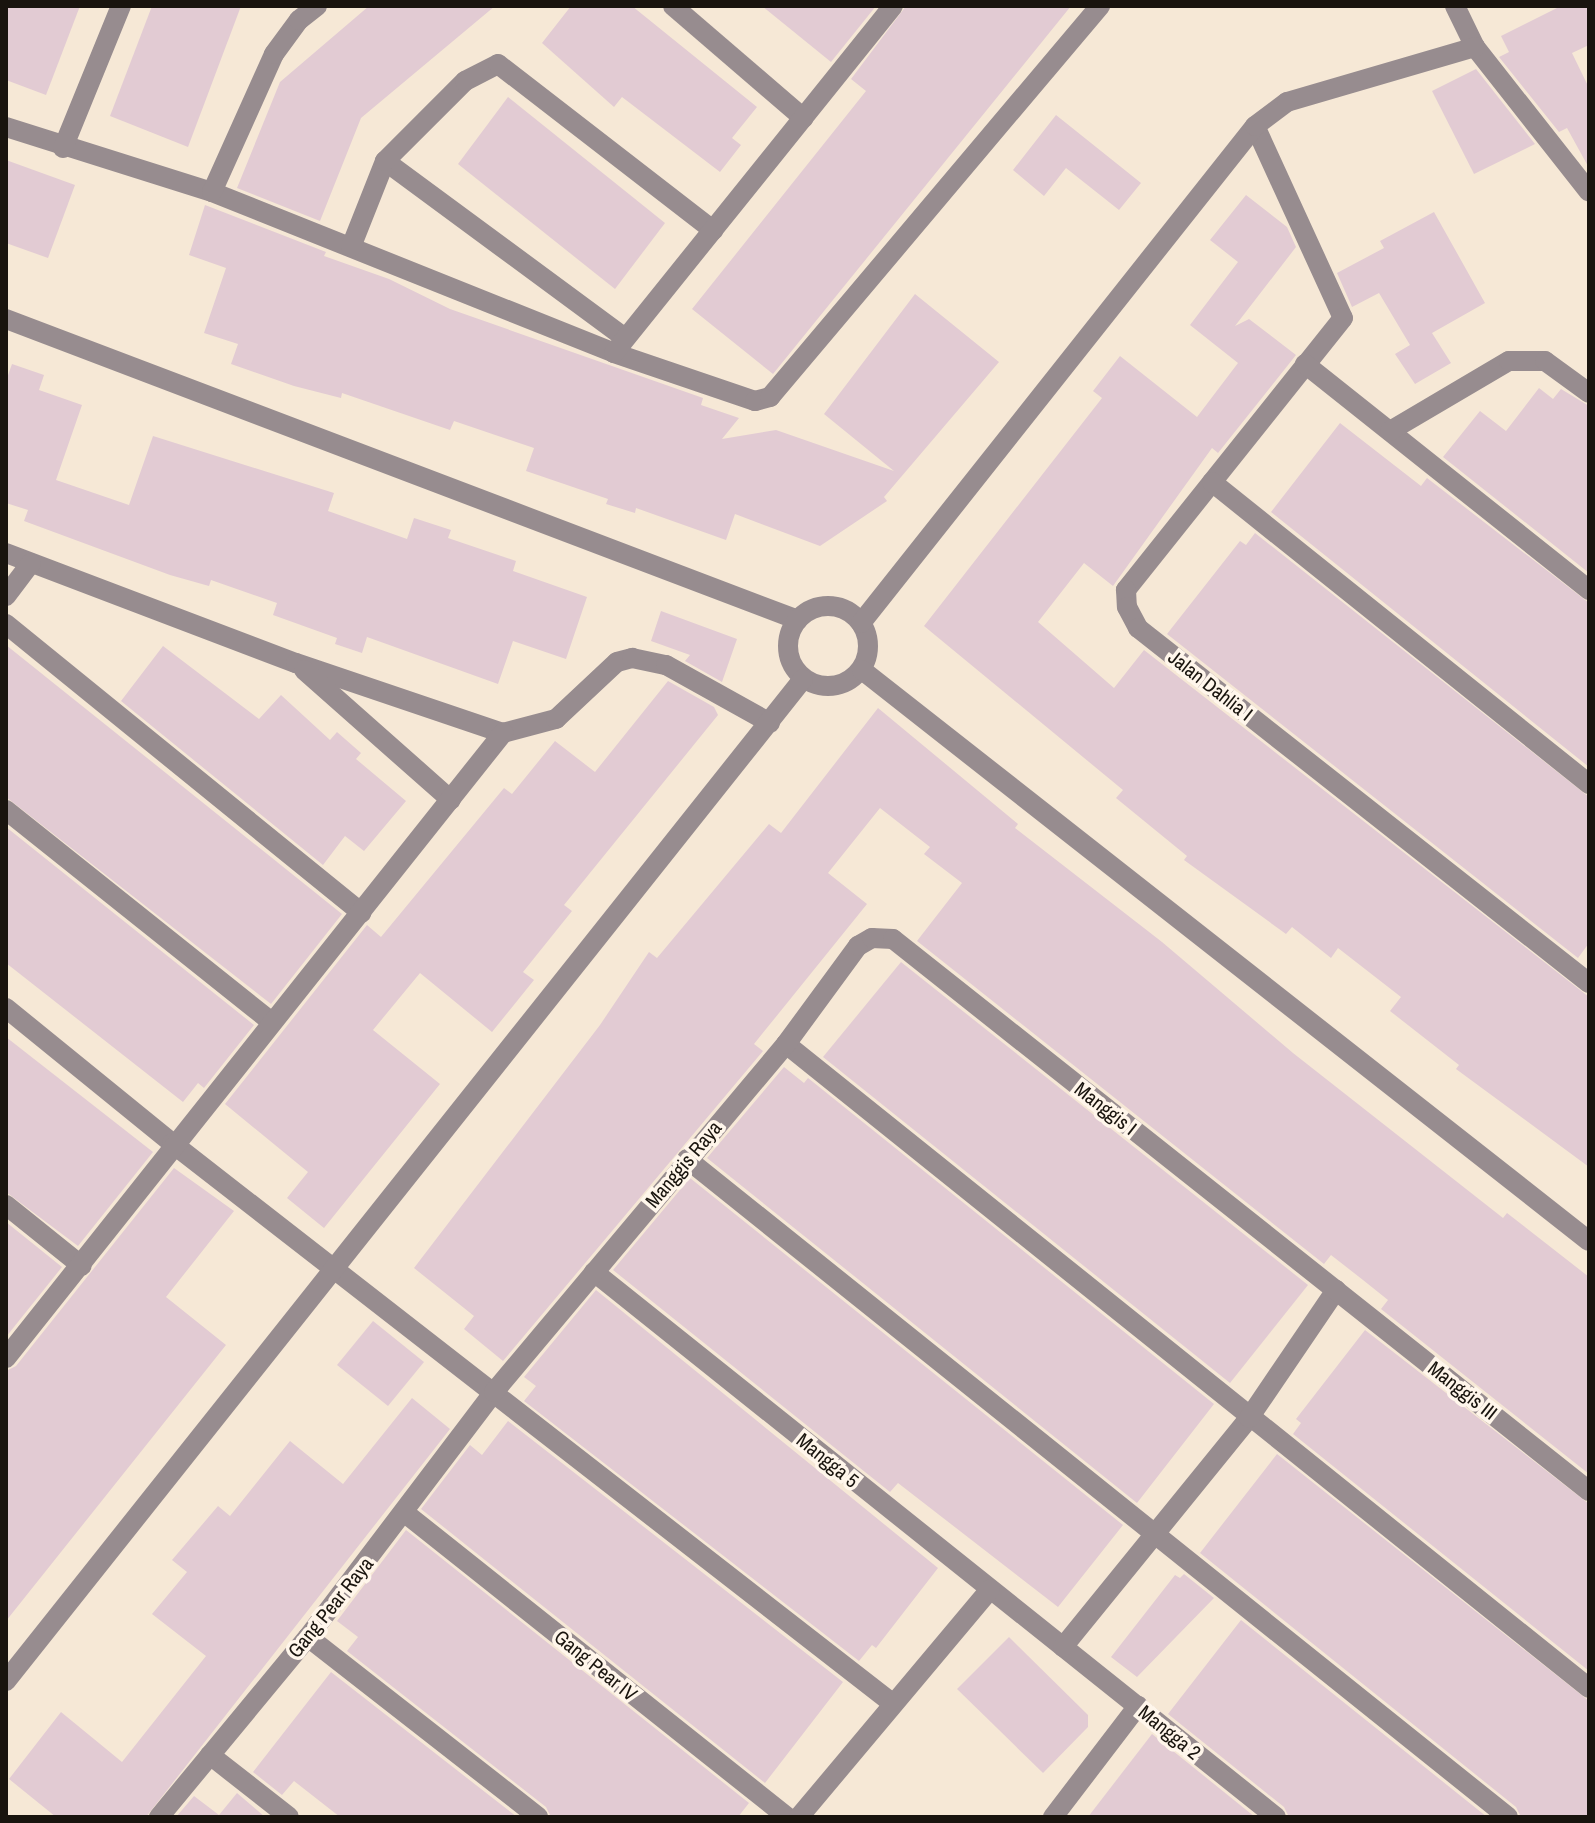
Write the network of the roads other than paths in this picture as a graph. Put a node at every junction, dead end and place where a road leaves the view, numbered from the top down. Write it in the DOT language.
graph roads {
  1 [pos="121,6"];
  2 [pos="317,6"];
  3 [pos="893,6"];
  4 [pos="1100,6"];
  5 [pos="1455,6"];
  6 [pos="687,10"];
  7 [pos="294,13"];
  8 [pos="1475,47"];
  9 [pos="803,118"];
  10 [pos="1255,126"];
  11 [pos="6,127"];
  12 [pos="63,148"];
  13 [pos="385,161"];
  14 [pos="212,192"];
  15 [pos="1589,192"];
  16 [pos="713,230"];
  17 [pos="351,247"];
  18 [pos="6,319"];
  19 [pos="619,345"];
  20 [pos="1305,364"];
  21 [pos="1589,393"];
  22 [pos="1390,431"];
  23 [pos="1212,482"];
  24 [pos="6,553"];
  25 [pos="31,563"];
  26 [pos="1589,590"];
  27 [pos="6,596"];
  28 [pos="798,620"];
  29 [pos="861,623"];
  30 [pos="6,624"];
  31 [pos="296,663"];
  32 [pos="862,670"];
  33 [pos="803,679"];
  34 [pos="770,723"];
  35 [pos="503,733"];
  36 [pos="1589,784"];
  37 [pos="451,800"];
  38 [pos="6,810"];
  39 [pos="361,913"];
  40 [pos="872,938"];
  41 [pos="1588,981"];
  42 [pos="6,1008"];
  43 [pos="272,1022"];
  44 [pos="786,1044"];
  45 [pos="172,1143"];
  46 [pos="687,1159"];
  47 [pos="6,1205"];
  48 [pos="1589,1241"];
  49 [pos="82,1266"];
  50 [pos="335,1270"];
  51 [pos="594,1272"];
  52 [pos="1336,1290"];
  53 [pos="6,1358"];
  54 [pos="494,1392"];
  55 [pos="1249,1418"];
  56 [pos="1589,1491"];
  57 [pos="405,1513"];
  58 [pos="1155,1538"];
  59 [pos="990,1589"];
  60 [pos="308,1637"];
  61 [pos="1063,1647"];
  62 [pos="6,1681"];
  63 [pos="1589,1688"];
  64 [pos="892,1703"];
  65 [pos="1138,1706"];
  66 [pos="210,1755"];
  67 [pos="159,1817"];
  68 [pos="289,1817"];
  69 [pos="538,1817"];
  70 [pos="787,1817"];
  71 [pos="799,1817"];
  72 [pos="1053,1817"];
  73 [pos="1276,1817"];
  74 [pos="1508,1817"];
  1 -- 12 [label="street"];
  2 -- 7 [label="street"];
  3 -- 9 [label="street"];
  4 -- 19 [label="street"];
  5 -- 8 [label="street"];
  6 -- 9 [label="street"];
  7 -- 14 [label="street"];
  8 -- 10 [label="street"];
  8 -- 15 [label="street"];
  9 -- 16 [label="street"];
  10 -- 20 [label="street, Jalan Dahlia I"];
  10 -- 29 [label="street"];
  11 -- 12 [label="street"];
  12 -- 14 [label="street"];
  13 -- 16 [label="street"];
  13 -- 17 [label="street"];
  13 -- 19 [label="street"];
  14 -- 17 [label="street"];
  16 -- 19 [label="street"];
  17 -- 19 [label="street"];
  18 -- 28 [label="street"];
  20 -- 22 [label="street"];
  20 -- 23 [label="street, Jalan Dahlia I"];
  21 -- 22 [label="street"];
  22 -- 26 [label="street"];
  23 -- 36 [label="street"];
  23 -- 41 [label="street, Jalan Dahlia I"];
  24 -- 25 [label="street"];
  25 -- 27 [label="street"];
  25 -- 31 [label="street"];
  28 -- 29 [label="street"];
  28 -- 33 [label="street"];
  29 -- 32 [label="street"];
  30 -- 39 [label="street"];
  31 -- 35 [label="street"];
  31 -- 37 [label="street"];
  32 -- 33 [label="street"];
  32 -- 48 [label="street"];
  33 -- 34 [label="street"];
  34 -- 35 [label="street"];
  34 -- 50 [label="street"];
  35 -- 37 [label="street"];
  37 -- 39 [label="street"];
  38 -- 43 [label="street"];
  39 -- 43 [label="street"];
  40 -- 44 [label="street, Manggis Raya"];
  40 -- 52 [label="street, Manggis I"];
  42 -- 45 [label="street"];
  43 -- 45 [label="street"];
  44 -- 46 [label="street, Manggis Raya"];
  44 -- 55 [label="street"];
  45 -- 49 [label="street"];
  45 -- 50 [label="street"];
  46 -- 51 [label="street, Manggis Raya"];
  46 -- 58 [label="street"];
  47 -- 49 [label="street"];
  49 -- 53 [label="street"];
  50 -- 54 [label="street"];
  50 -- 62 [label="street"];
  51 -- 54 [label="street, Manggis Raya"];
  51 -- 59 [label="street, Mangga 5"];
  52 -- 55 [label="street"];
  52 -- 56 [label="street, Manggis III"];
  54 -- 57 [label="street, Gang Pear Raya"];
  54 -- 64 [label="street"];
  55 -- 58 [label="street"];
  55 -- 63 [label="street"];
  57 -- 60 [label="street, Gang Pear Raya"];
  57 -- 70 [label="street, Gang Pear IV"];
  58 -- 61 [label="street"];
  58 -- 74 [label="street"];
  59 -- 61 [label="street, Mangga 5"];
  59 -- 64 [label="street"];
  60 -- 66 [label="street, Gang Pear Raya"];
  60 -- 69 [label="street"];
  61 -- 65 [label="street, Mangga 2"];
  64 -- 71 [label="street"];
  65 -- 72 [label="street"];
  65 -- 73 [label="street, Mangga 2"];
  66 -- 67 [label="street, Gang Pear Raya"];
  66 -- 68 [label="street"];
}
